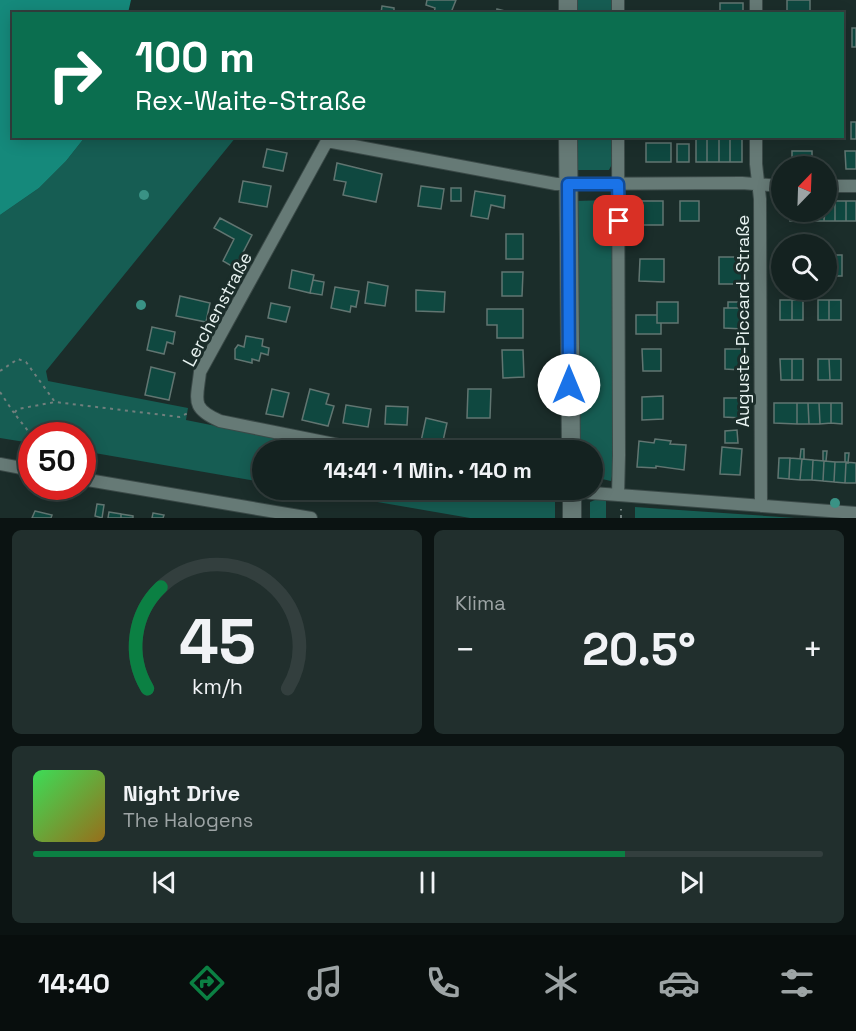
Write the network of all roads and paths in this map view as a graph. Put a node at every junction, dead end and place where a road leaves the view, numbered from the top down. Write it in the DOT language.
graph roads {
  1 [pos="568,138"];
  2 [pos="618,138"];
  3 [pos="756,138"];
  4 [pos="568,184"];
  5 [pos="618,184"];
  6 [pos="759,185"];
  7 [pos="771,186"];
  8 [pos="837,186"];
  9 [pos="856,186"];
  10 [pos="0,371"];
  11 [pos="0,392"];
  12 [pos="55,402"];
  13 [pos="197,403"];
  14 [pos="14,413"];
  15 [pos="21,422"];
  16 [pos="314,440"];
  17 [pos="570,440"];
  18 [pos="0,464"];
  19 [pos="18,467"];
  20 [pos="96,481"];
  21 [pos="603,493"];
  22 [pos="618,495"];
  23 [pos="571,500"];
  24 [pos="761,506"];
  25 [pos="856,513"];
  26 [pos="311,518"];
  27 [pos="572,518"];
  1 -- 4 [label="main road"];
  2 -- 5 [label="street"];
  3 -- 6 [label="street, Auguste-Piccard-Straße"];
  4 -- 5 [label="street"];
  4 -- 13 [label="street, Lerchenstraße"];
  4 -- 17 [label="main road"];
  5 -- 6 [label="street"];
  5 -- 22 [label="street"];
  6 -- 7 [label="street"];
  6 -- 24 [label="street, Auguste-Piccard-Straße"];
  8 -- 9 [label="street"];
  10 -- 12 [label="path"];
  11 -- 14 [label="path"];
  12 -- 13 [label="path"];
  12 -- 14 [label="path"];
  13 -- 16 [label="street"];
  14 -- 15 [label="path"];
  18 -- 19 [label="street"];
  20 -- 26 [label="street"];
  21 -- 22 [label="street"];
  22 -- 24 [label="street"];
  23 -- 27 [label="main road"];
  24 -- 25 [label="street"];
}
